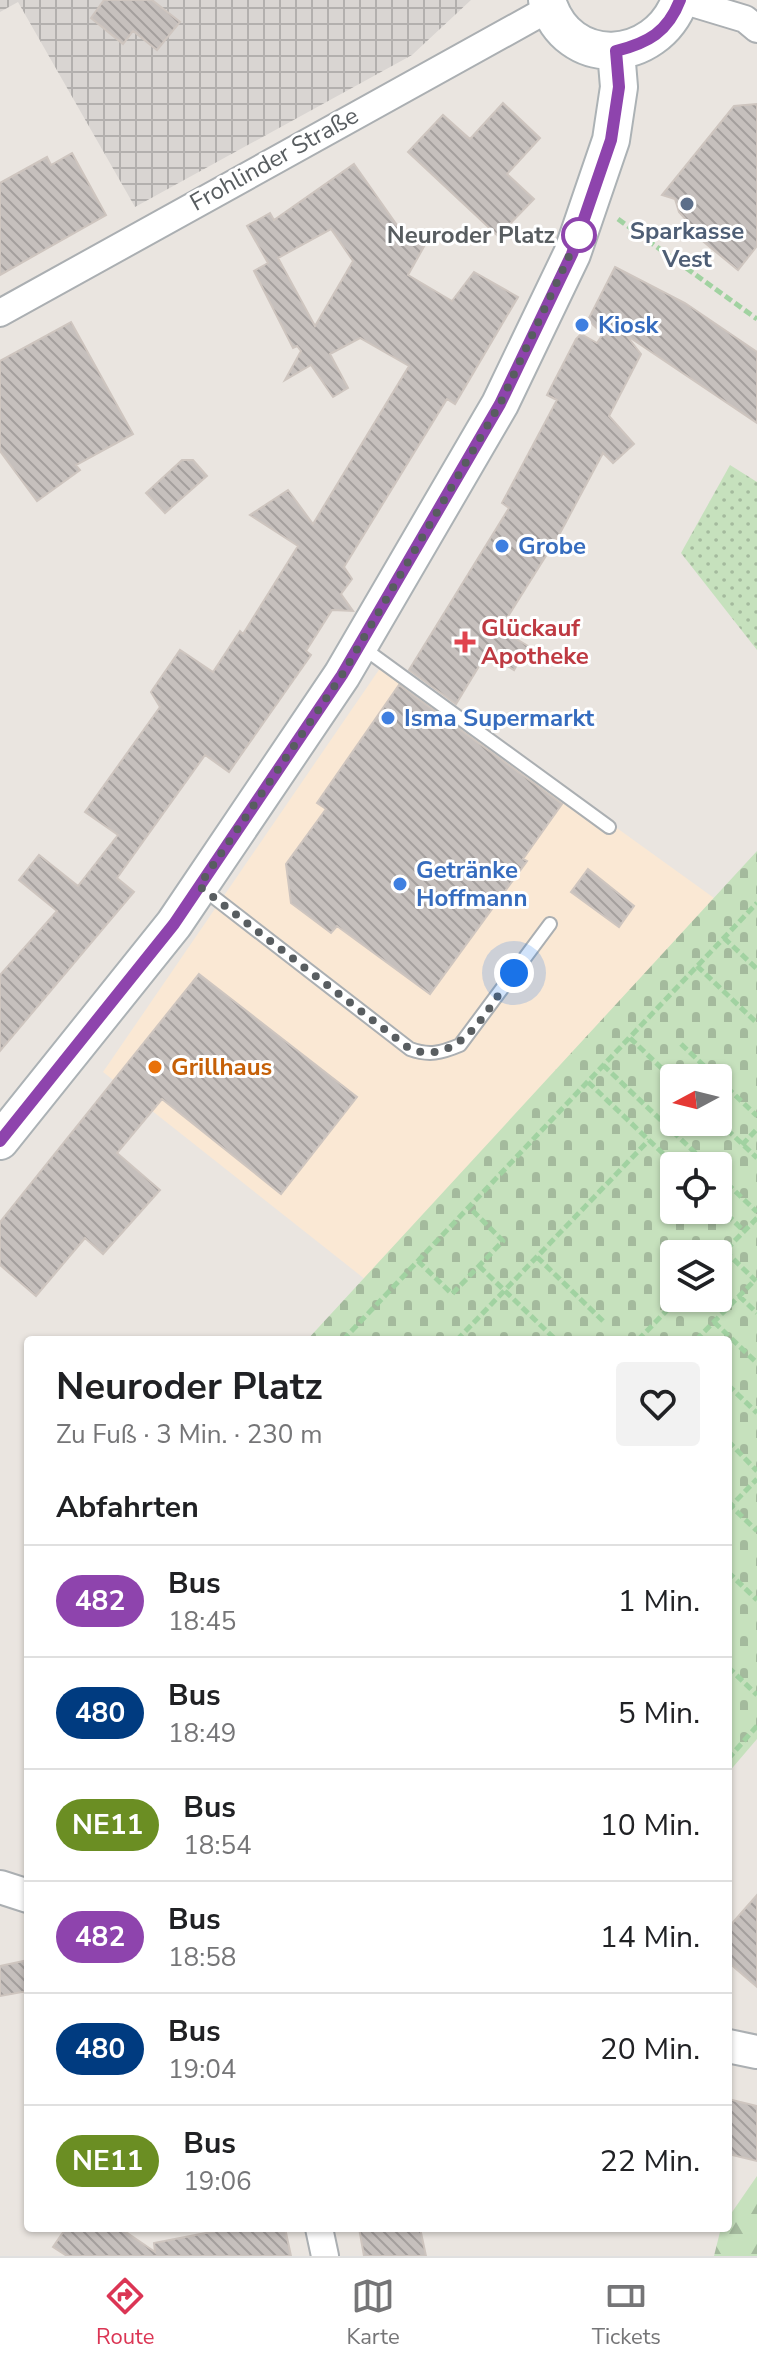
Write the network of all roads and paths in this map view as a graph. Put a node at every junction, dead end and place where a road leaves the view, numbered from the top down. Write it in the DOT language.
graph roads {
  1 [pos="681,0"];
  2 [pos="548,4"];
  3 [pos="757,29"];
  4 [pos="616,51"];
  5 [pos="589,205"];
  6 [pos="0,313"];
  7 [pos="757,319"];
  8 [pos="359,645"];
  9 [pos="609,827"];
  10 [pos="199,886"];
  11 [pos="757,903"];
  12 [pos="754,912"];
  13 [pos="550,924"];
  14 [pos="724,938"];
  15 [pos="697,966"];
  16 [pos="757,969"];
  17 [pos="757,1023"];
  18 [pos="630,1038"];
  19 [pos="681,1044"];
  20 [pos="703,1064"];
  21 [pos="603,1065"];
  22 [pos="660,1067"];
  23 [pos="588,1082"];
  24 [pos="732,1092"];
  25 [pos="757,1116"];
  26 [pos="757,1129"];
  27 [pos="732,1135"];
  28 [pos="649,1140"];
  29 [pos="0,1141"];
  30 [pos="742,1145"];
  31 [pos="661,1152"];
  32 [pos="694,1152"];
  33 [pos="757,1158"];
  34 [pos="732,1189"];
  35 [pos="469,1207"];
  36 [pos="757,1215"];
  37 [pos="732,1219"];
  38 [pos="744,1231"];
  39 [pos="732,1244"];
  40 [pos="537,1257"];
  41 [pos="732,1258"];
  42 [pos="418,1261"];
  43 [pos="479,1266"];
  44 [pos="756,1281"];
  45 [pos="504,1291"];
  46 [pos="739,1296"];
  47 [pos="665,1312"];
  48 [pos="757,1313"];
  49 [pos="714,1322"];
  50 [pos="605,1323"];
  51 [pos="347,1336"];
  52 [pos="461,1336"];
  53 [pos="552,1336"];
  54 [pos="642,1336"];
  55 [pos="700,1336"];
  56 [pos="729,1336"];
  57 [pos="732,1339"];
  58 [pos="757,1363"];
  59 [pos="732,1389"];
  60 [pos="757,1413"];
  61 [pos="732,1445"];
  62 [pos="757,1471"];
  63 [pos="757,1479"];
  64 [pos="732,1503"];
  65 [pos="732,1509"];
  66 [pos="757,1531"];
  67 [pos="732,1576"];
  68 [pos="757,1600"];
  69 [pos="732,1671"];
  70 [pos="757,1695"];
  71 [pos="757,1726"];
  72 [pos="732,1754"];
  73 [pos="0,1887"];
  74 [pos="24,1895"];
  75 [pos="732,2047"];
  76 [pos="757,2052"];
  77 [pos="320,2232"];
  78 [pos="325,2256"];
  1 -- 3 [label="street"];
  1 -- 4 [label="main road"];
  2 -- 4 [label="main road"];
  2 -- 6 [label="street, Frohlinder Straße"];
  4 -- 5 [label="main road"];
  5 -- 7 [label="path"];
  5 -- 8 [label="main road"];
  8 -- 9 [label="lane"];
  8 -- 10 [label="main road"];
  10 -- 13 [label="lane"];
  10 -- 29 [label="main road"];
  11 -- 12 [label="path"];
  12 -- 14 [label="path"];
  14 -- 15 [label="path"];
  14 -- 16 [label="path"];
  15 -- 17 [label="path"];
  15 -- 18 [label="path"];
  18 -- 21 [label="path"];
  18 -- 22 [label="path"];
  19 -- 20 [label="path"];
  21 -- 23 [label="path"];
  21 -- 32 [label="path"];
  23 -- 28 [label="path"];
  23 -- 35 [label="path"];
  24 -- 25 [label="path"];
  26 -- 30 [label="path"];
  27 -- 30 [label="path"];
  28 -- 31 [label="path"];
  28 -- 40 [label="path"];
  30 -- 33 [label="path"];
  34 -- 36 [label="path"];
  35 -- 42 [label="path"];
  35 -- 43 [label="path"];
  36 -- 38 [label="path"];
  37 -- 38 [label="path"];
  38 -- 39 [label="path"];
  40 -- 45 [label="path"];
  40 -- 50 [label="path"];
  41 -- 44 [label="path"];
  42 -- 43 [label="path"];
  42 -- 51 [label="path"];
  43 -- 45 [label="path"];
  44 -- 46 [label="path"];
  45 -- 52 [label="path"];
  45 -- 53 [label="path"];
  46 -- 48 [label="path"];
  46 -- 49 [label="path"];
  47 -- 54 [label="path"];
  49 -- 55 [label="path"];
  49 -- 56 [label="path"];
  57 -- 58 [label="path"];
  59 -- 60 [label="path"];
  61 -- 62 [label="path"];
  63 -- 64 [label="path"];
  65 -- 66 [label="path"];
  67 -- 68 [label="path"];
  69 -- 70 [label="path"];
  71 -- 72 [label="path"];
  73 -- 74 [label="street"];
  75 -- 76 [label="street"];
  77 -- 78 [label="street"];
}
